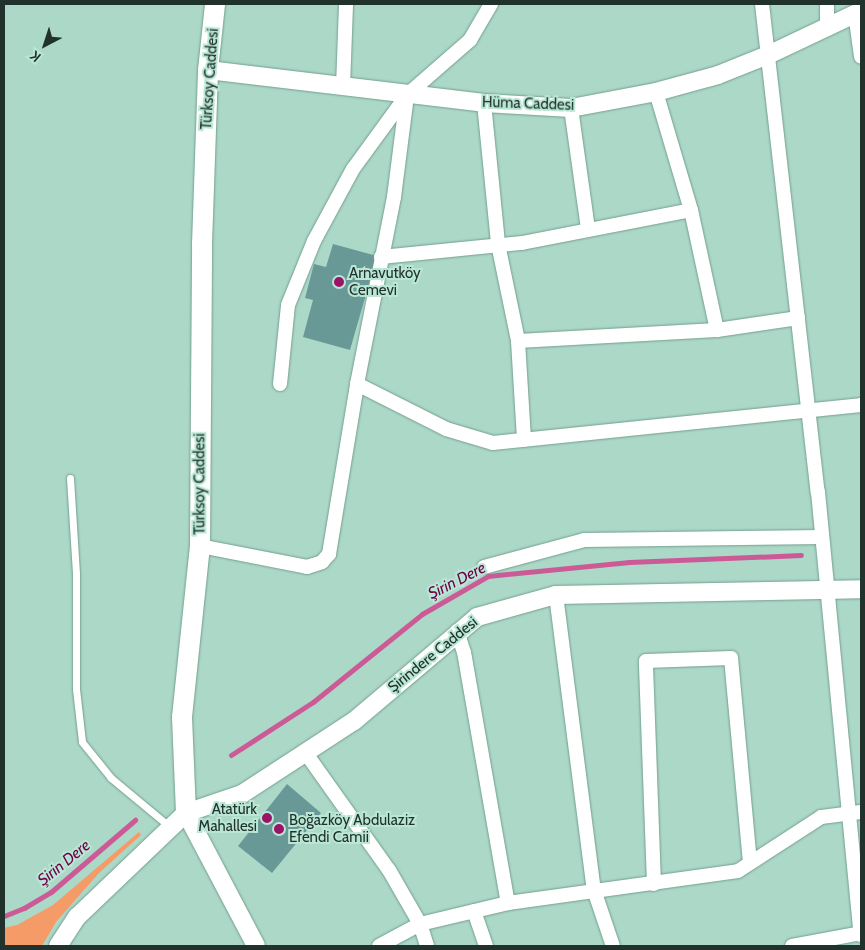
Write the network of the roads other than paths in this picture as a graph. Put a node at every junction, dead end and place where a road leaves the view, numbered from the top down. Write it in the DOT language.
graph roads {
  1 [pos="215,4"];
  2 [pos="346,4"];
  3 [pos="491,4"];
  4 [pos="762,4"];
  5 [pos="827,4"];
  6 [pos="858,12"];
  7 [pos="827,24"];
  8 [pos="768,56"];
  9 [pos="861,57"];
  10 [pos="208,70"];
  11 [pos="343,87"];
  12 [pos="656,92"];
  13 [pos="407,95"];
  14 [pos="484,103"];
  15 [pos="571,108"];
  16 [pos="691,210"];
  17 [pos="588,230"];
  18 [pos="498,244"];
  19 [pos="381,257"];
  20 [pos="798,318"];
  21 [pos="717,330"];
  22 [pos="518,341"];
  23 [pos="280,384"];
  24 [pos="357,384"];
  25 [pos="861,405"];
  26 [pos="808,411"];
  27 [pos="524,440"];
  28 [pos="70,478"];
  29 [pos="822,537"];
  30 [pos="200,546"];
  31 [pos="484,567"];
  32 [pos="826,589"];
  33 [pos="861,589"];
  34 [pos="556,595"];
  35 [pos="457,631"];
  36 [pos="305,752"];
  37 [pos="855,812"];
  38 [pos="186,813"];
  39 [pos="170,827"];
  40 [pos="750,861"];
  41 [pos="654,884"];
  42 [pos="594,890"];
  43 [pos="508,903"];
  44 [pos="474,911"];
  45 [pos="420,924"];
  46 [pos="861,934"];
  47 [pos="58,946"];
  48 [pos="256,946"];
  49 [pos="379,946"];
  50 [pos="427,946"];
  51 [pos="486,946"];
  52 [pos="613,946"];
  53 [pos="792,946"];
  1 -- 10 [label="main road, Türksoy Caddesi"];
  2 -- 11 [label="street"];
  3 -- 13 [label="street"];
  4 -- 8 [label="street"];
  5 -- 7 [label="street"];
  6 -- 7 [label="street, Hüma Caddesi"];
  6 -- 9 [label="street"];
  7 -- 8 [label="street, Hüma Caddesi"];
  8 -- 12 [label="street, Hüma Caddesi"];
  8 -- 20 [label="street"];
  10 -- 11 [label="street, Hüma Caddesi"];
  10 -- 30 [label="main road, Türksoy Caddesi"];
  11 -- 13 [label="street, Hüma Caddesi"];
  12 -- 15 [label="street, Hüma Caddesi"];
  12 -- 16 [label="street"];
  13 -- 14 [label="street, Hüma Caddesi"];
  13 -- 19 [label="street"];
  13 -- 23 [label="street"];
  14 -- 15 [label="street, Hüma Caddesi"];
  14 -- 18 [label="street"];
  15 -- 17 [label="street"];
  16 -- 17 [label="street"];
  16 -- 21 [label="street"];
  17 -- 18 [label="street"];
  18 -- 19 [label="street"];
  18 -- 22 [label="street"];
  19 -- 24 [label="street"];
  20 -- 21 [label="street"];
  20 -- 26 [label="street"];
  21 -- 22 [label="street"];
  22 -- 27 [label="street"];
  24 -- 27 [label="street"];
  24 -- 30 [label="street"];
  25 -- 26 [label="street"];
  26 -- 27 [label="street"];
  26 -- 29 [label="street"];
  28 -- 39 [label="lane"];
  29 -- 31 [label="street"];
  29 -- 32 [label="street"];
  30 -- 38 [label="main road, Türksoy Caddesi"];
  32 -- 33 [label="street, Şirindere Caddesi"];
  32 -- 34 [label="street, Şirindere Caddesi"];
  32 -- 37 [label="street"];
  34 -- 35 [label="street, Şirindere Caddesi"];
  34 -- 42 [label="street"];
  35 -- 36 [label="street, Şirindere Caddesi"];
  35 -- 43 [label="street"];
  36 -- 38 [label="street, Şirindere Caddesi"];
  36 -- 45 [label="street"];
  37 -- 40 [label="street"];
  37 -- 46 [label="street"];
  38 -- 39 [label="street"];
  38 -- 48 [label="street, Türksoy Caddesi"];
  39 -- 47 [label="street"];
  40 -- 41 [label="street"];
  40 -- 41 [label="street"];
  41 -- 42 [label="street"];
  42 -- 43 [label="street"];
  42 -- 52 [label="street"];
  43 -- 44 [label="street"];
  44 -- 45 [label="street"];
  44 -- 51 [label="street"];
  45 -- 49 [label="street"];
  45 -- 50 [label="street"];
  46 -- 53 [label="street"];
}
